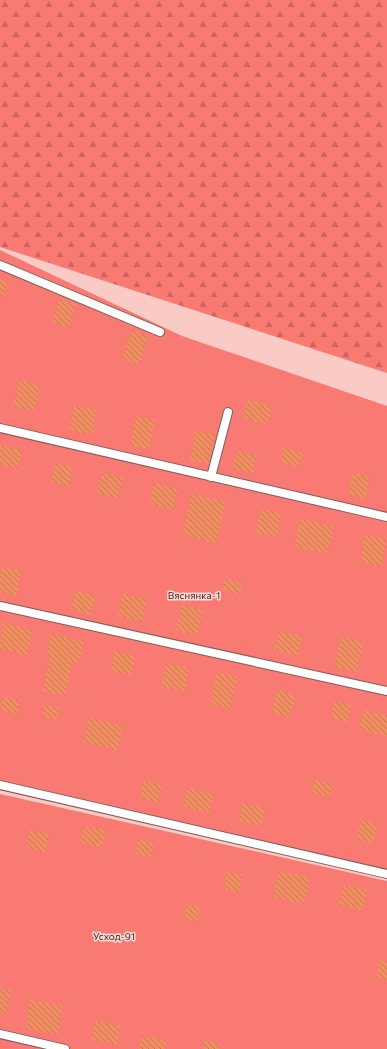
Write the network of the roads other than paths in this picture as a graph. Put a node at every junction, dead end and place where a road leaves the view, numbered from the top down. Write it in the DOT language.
graph roads {
  1 [pos="0,265"];
  2 [pos="160,332"];
  3 [pos="228,412"];
  4 [pos="0,428"];
  5 [pos="211,477"];
  6 [pos="387,517"];
  7 [pos="0,606"];
  8 [pos="387,691"];
  9 [pos="0,785"];
  10 [pos="387,874"];
  11 [pos="0,1034"];
  12 [pos="65,1049"];
  1 -- 2 [label="lane"];
  3 -- 5 [label="lane"];
  4 -- 5 [label="lane"];
  5 -- 6 [label="lane"];
  7 -- 8 [label="lane"];
  9 -- 10 [label="lane"];
  11 -- 12 [label="lane"];
}
